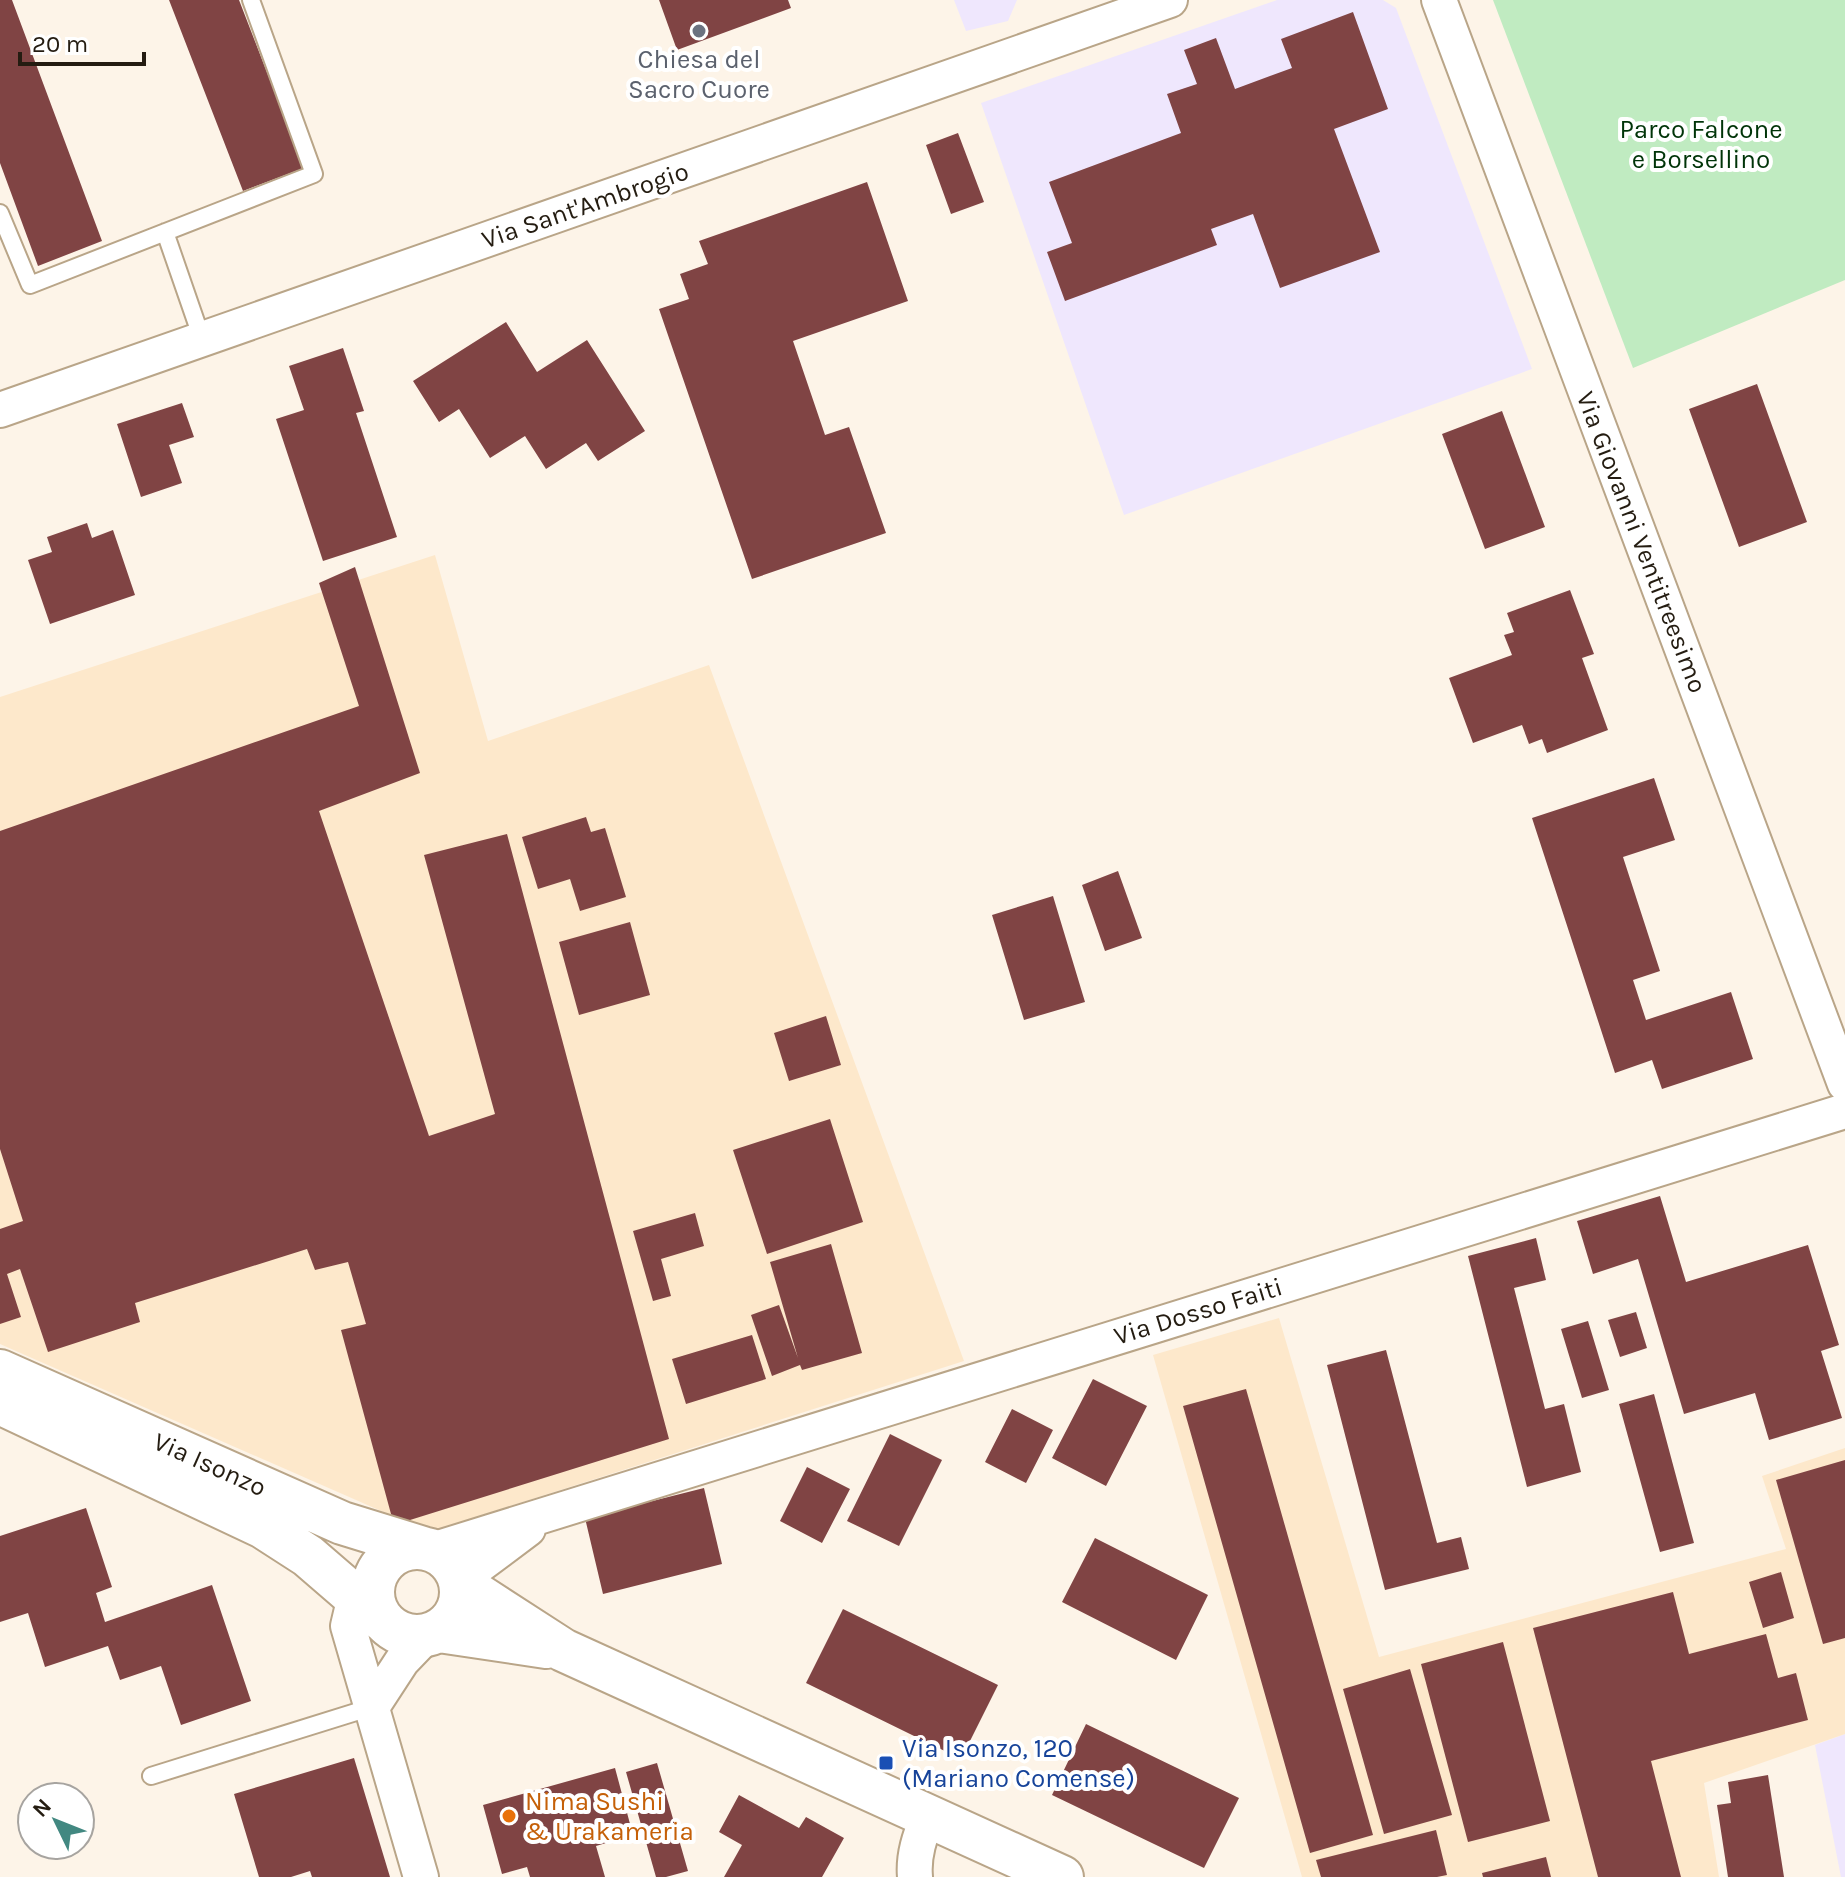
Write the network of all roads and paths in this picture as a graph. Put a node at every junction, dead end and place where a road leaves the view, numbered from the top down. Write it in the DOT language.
graph roads {
  1 [pos="251,0"];
  2 [pos="1170,0"];
  3 [pos="1439,0"];
  4 [pos="0,213"];
  5 [pos="165,232"];
  6 [pos="202,339"];
  7 [pos="0,410"];
  8 [pos="1845,1084"];
  9 [pos="1845,1111"];
  10 [pos="0,1371"];
  11 [pos="0,1403"];
  12 [pos="550,1512"];
  13 [pos="427,1549"];
  14 [pos="461,1582"];
  15 [pos="371,1600"];
  16 [pos="432,1634"];
  17 [pos="563,1650"];
  18 [pos="372,1707"];
  19 [pos="151,1776"];
  20 [pos="928,1816"];
  21 [pos="421,1877"];
  22 [pos="915,1877"];
  23 [pos="1062,1877"];
  1 -- 5 [label="lane"];
  2 -- 6 [label="street, Via Sant'Ambrogio"];
  3 -- 8 [label="street, Via Giovanni Ventitreesimo"];
  4 -- 5 [label="lane"];
  5 -- 6 [label="lane"];
  6 -- 7 [label="street, Via Sant'Ambrogio"];
  9 -- 12 [label="street, Via Dosso Faiti"];
  10 -- 13 [label="street, Via Isonzo"];
  11 -- 15 [label="street, Via Isonzo"];
  12 -- 13 [label="street, Via Dosso Faiti"];
  12 -- 14 [label="street, Via Dosso Faiti"];
  13 -- 14 [label="street"];
  13 -- 15 [label="street"];
  14 -- 16 [label="street"];
  14 -- 17 [label="street"];
  15 -- 16 [label="street"];
  15 -- 18 [label="street"];
  16 -- 17 [label="street"];
  16 -- 18 [label="street"];
  17 -- 20 [label="street"];
  18 -- 19 [label="lane"];
  18 -- 21 [label="street"];
  20 -- 22 [label="street"];
  20 -- 23 [label="street"];
}
